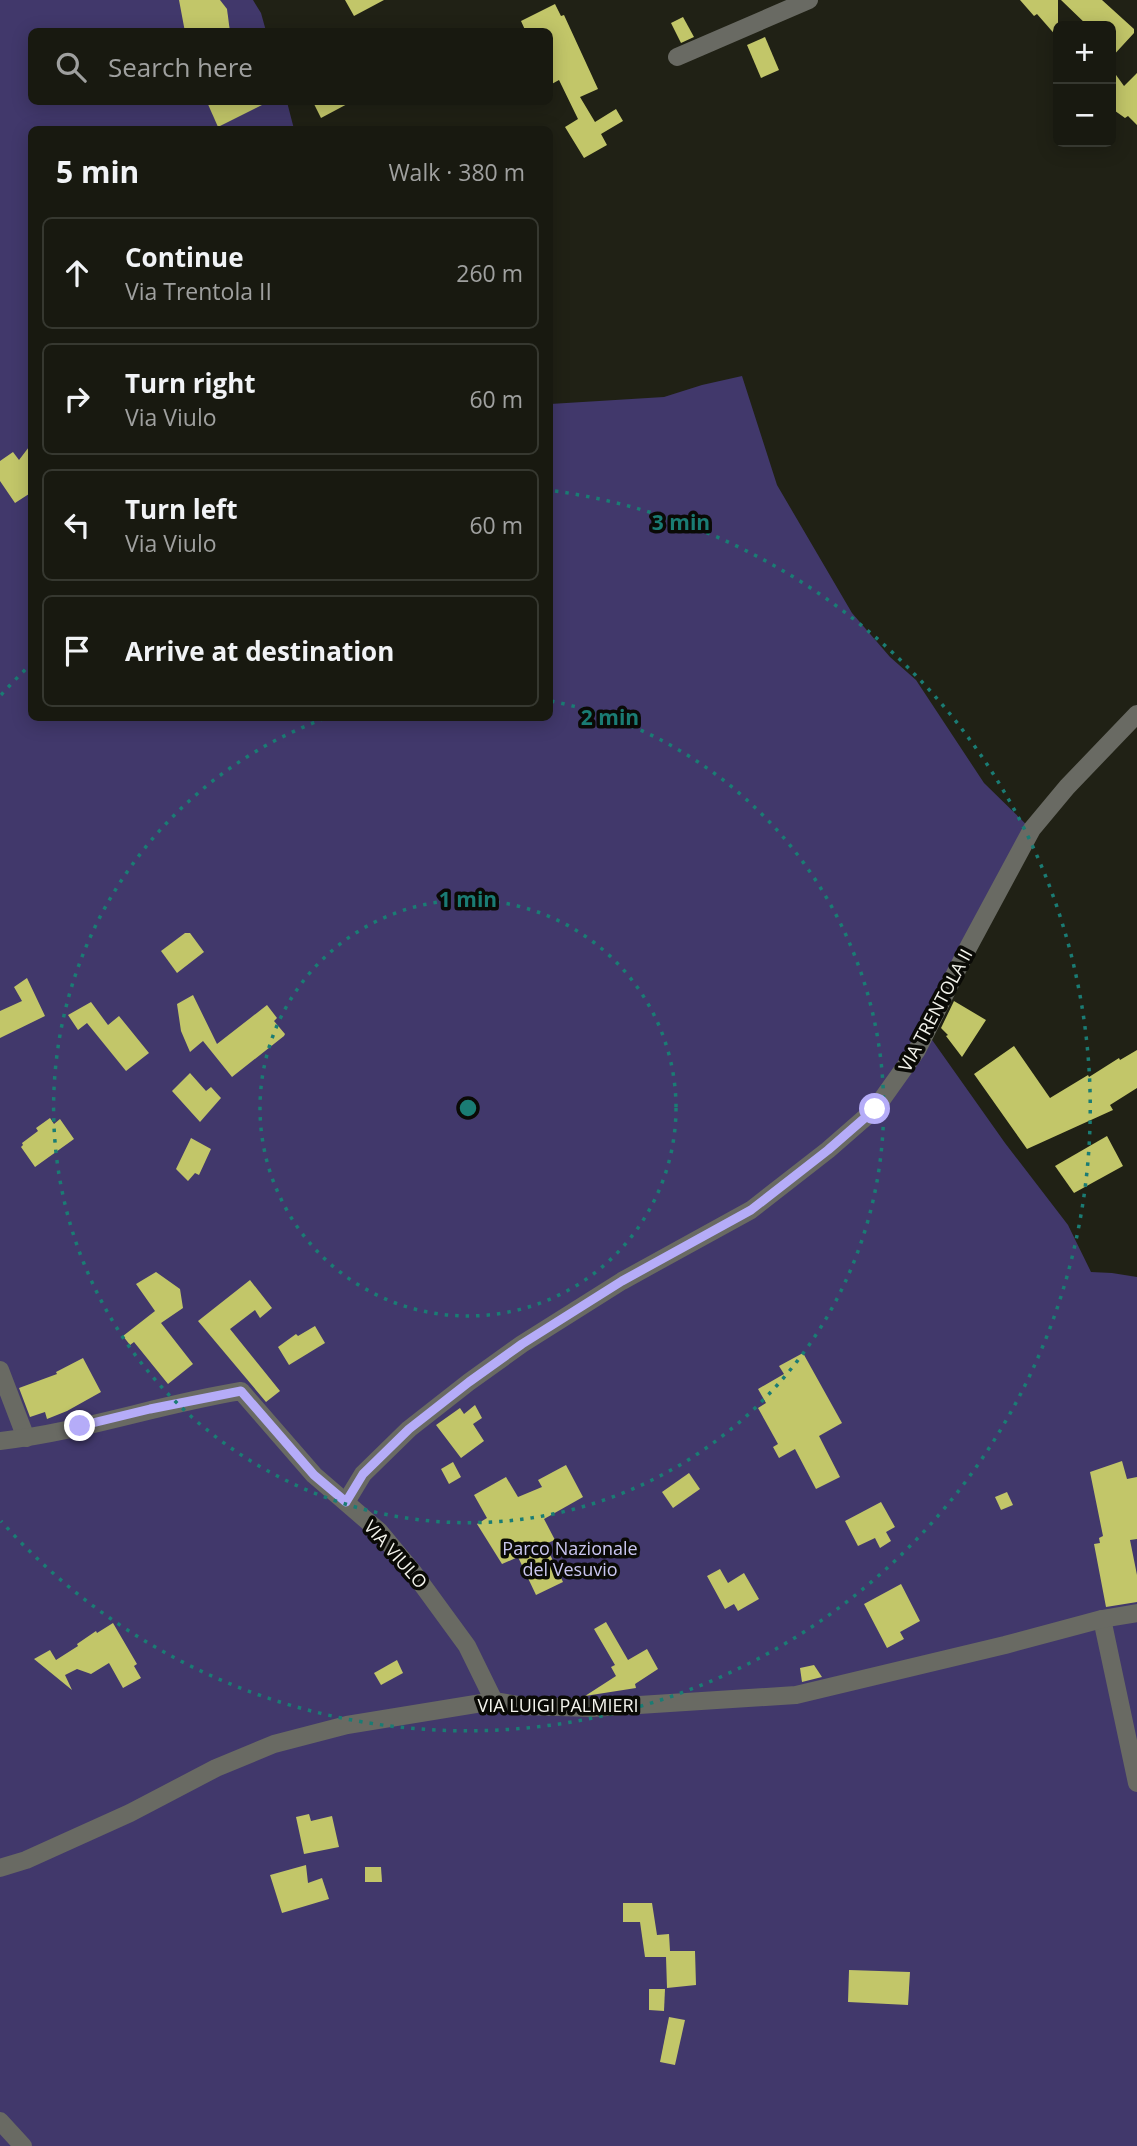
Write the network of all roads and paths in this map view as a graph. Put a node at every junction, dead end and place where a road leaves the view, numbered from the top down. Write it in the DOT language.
graph roads {
  1 [pos="809,0"];
  2 [pos="677,57"];
  3 [pos="1137,714"];
  4 [pos="0,1370"];
  5 [pos="26,1438"];
  6 [pos="0,1441"];
  7 [pos="346,1502"];
  8 [pos="1137,1613"];
  9 [pos="1102,1619"];
  10 [pos="494,1701"];
  11 [pos="1137,1783"];
  12 [pos="0,1868"];
  13 [pos="0,2121"];
  14 [pos="23,2146"];
  1 -- 2 [label="street"];
  3 -- 7 [label="street, VIA TRENTOLA II"];
  4 -- 5 [label="street"];
  5 -- 6 [label="street, VIA VIULO"];
  5 -- 7 [label="street, VIA VIULO"];
  7 -- 10 [label="street, VIA VIULO"];
  8 -- 9 [label="street, VIA LUIGI PALMIERI"];
  9 -- 10 [label="street, VIA LUIGI PALMIERI"];
  9 -- 11 [label="street"];
  10 -- 12 [label="street, VIA LUIGI PALMIERI"];
  13 -- 14 [label="street"];
}
